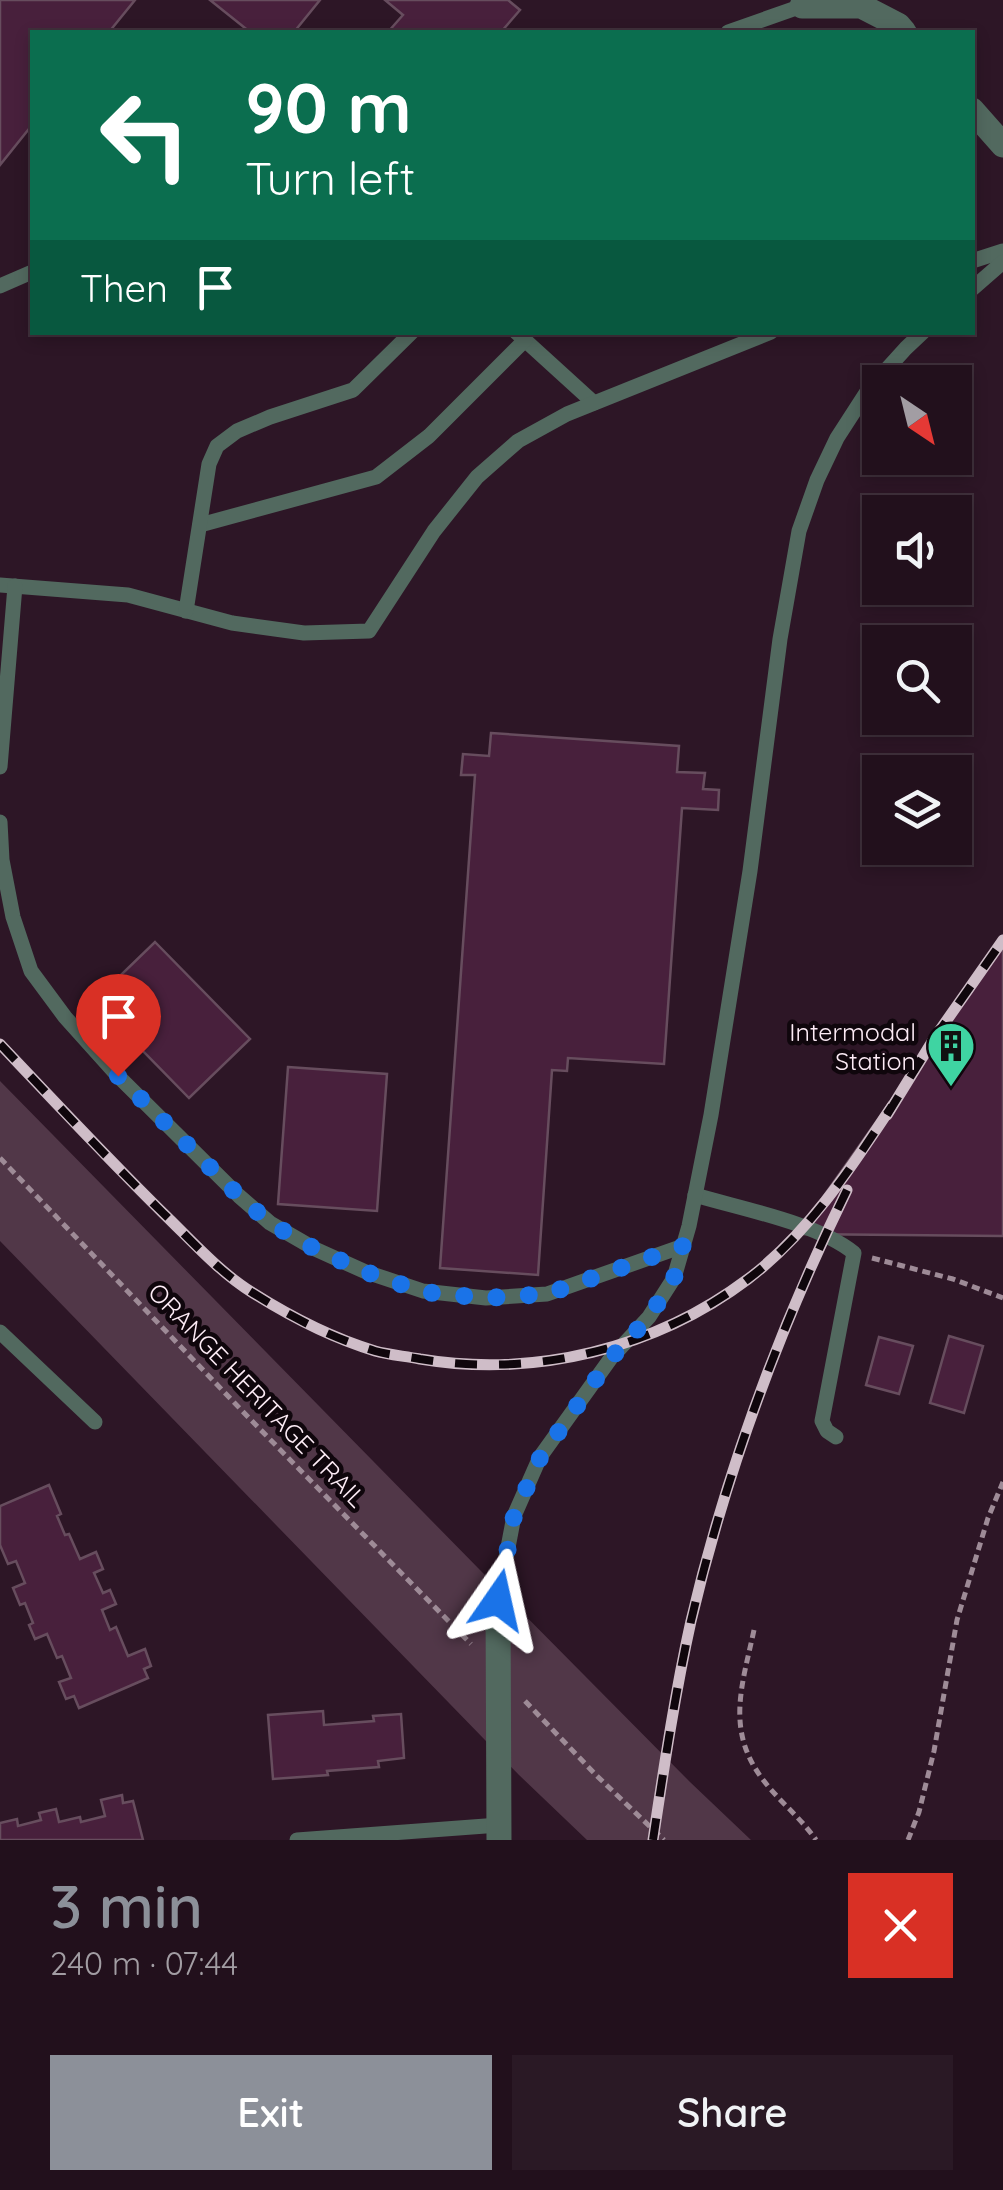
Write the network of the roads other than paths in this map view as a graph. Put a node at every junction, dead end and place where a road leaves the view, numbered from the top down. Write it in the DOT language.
graph roads {
  1 [pos="764,0"];
  2 [pos="801,3"];
  3 [pos="772,17"];
  4 [pos="734,30"];
  5 [pos="902,30"];
  6 [pos="975,113"];
  7 [pos="1003,144"];
  8 [pos="1003,251"];
  9 [pos="975,260"];
  10 [pos="1003,262"];
  11 [pos="30,273"];
  12 [pos="0,286"];
  13 [pos="975,286"];
  14 [pos="409,335"];
  15 [pos="764,335"];
  16 [pos="921,335"];
  17 [pos="521,336"];
  18 [pos="594,403"];
  19 [pos="200,525"];
  20 [pos="8,585"];
  21 [pos="186,611"];
  22 [pos="0,767"];
  23 [pos="0,822"];
  24 [pos="695,1195"];
  25 [pos="683,1246"];
  26 [pos="0,1332"];
  27 [pos="95,1422"];
  28 [pos="836,1437"];
  29 [pos="498,1600"];
  30 [pos="498,1832"];
  31 [pos="297,1840"];
  1 -- 3 [label="lane"];
  2 -- 3 [label="lane"];
  2 -- 5 [label="street"];
  3 -- 4 [label="lane"];
  6 -- 7 [label="street"];
  8 -- 9 [label="lane"];
  10 -- 13 [label="lane"];
  11 -- 12 [label="lane"];
  14 -- 19 [label="lane"];
  15 -- 18 [label="lane"];
  16 -- 24 [label="lane"];
  17 -- 18 [label="lane"];
  17 -- 19 [label="lane"];
  18 -- 21 [label="lane"];
  19 -- 21 [label="lane"];
  20 -- 21 [label="lane"];
  20 -- 22 [label="lane"];
  23 -- 25 [label="lane"];
  24 -- 25 [label="lane"];
  24 -- 28 [label="lane"];
  25 -- 29 [label="lane"];
  26 -- 27 [label="lane"];
  29 -- 30 [label="street"];
  30 -- 31 [label="lane"];
}
